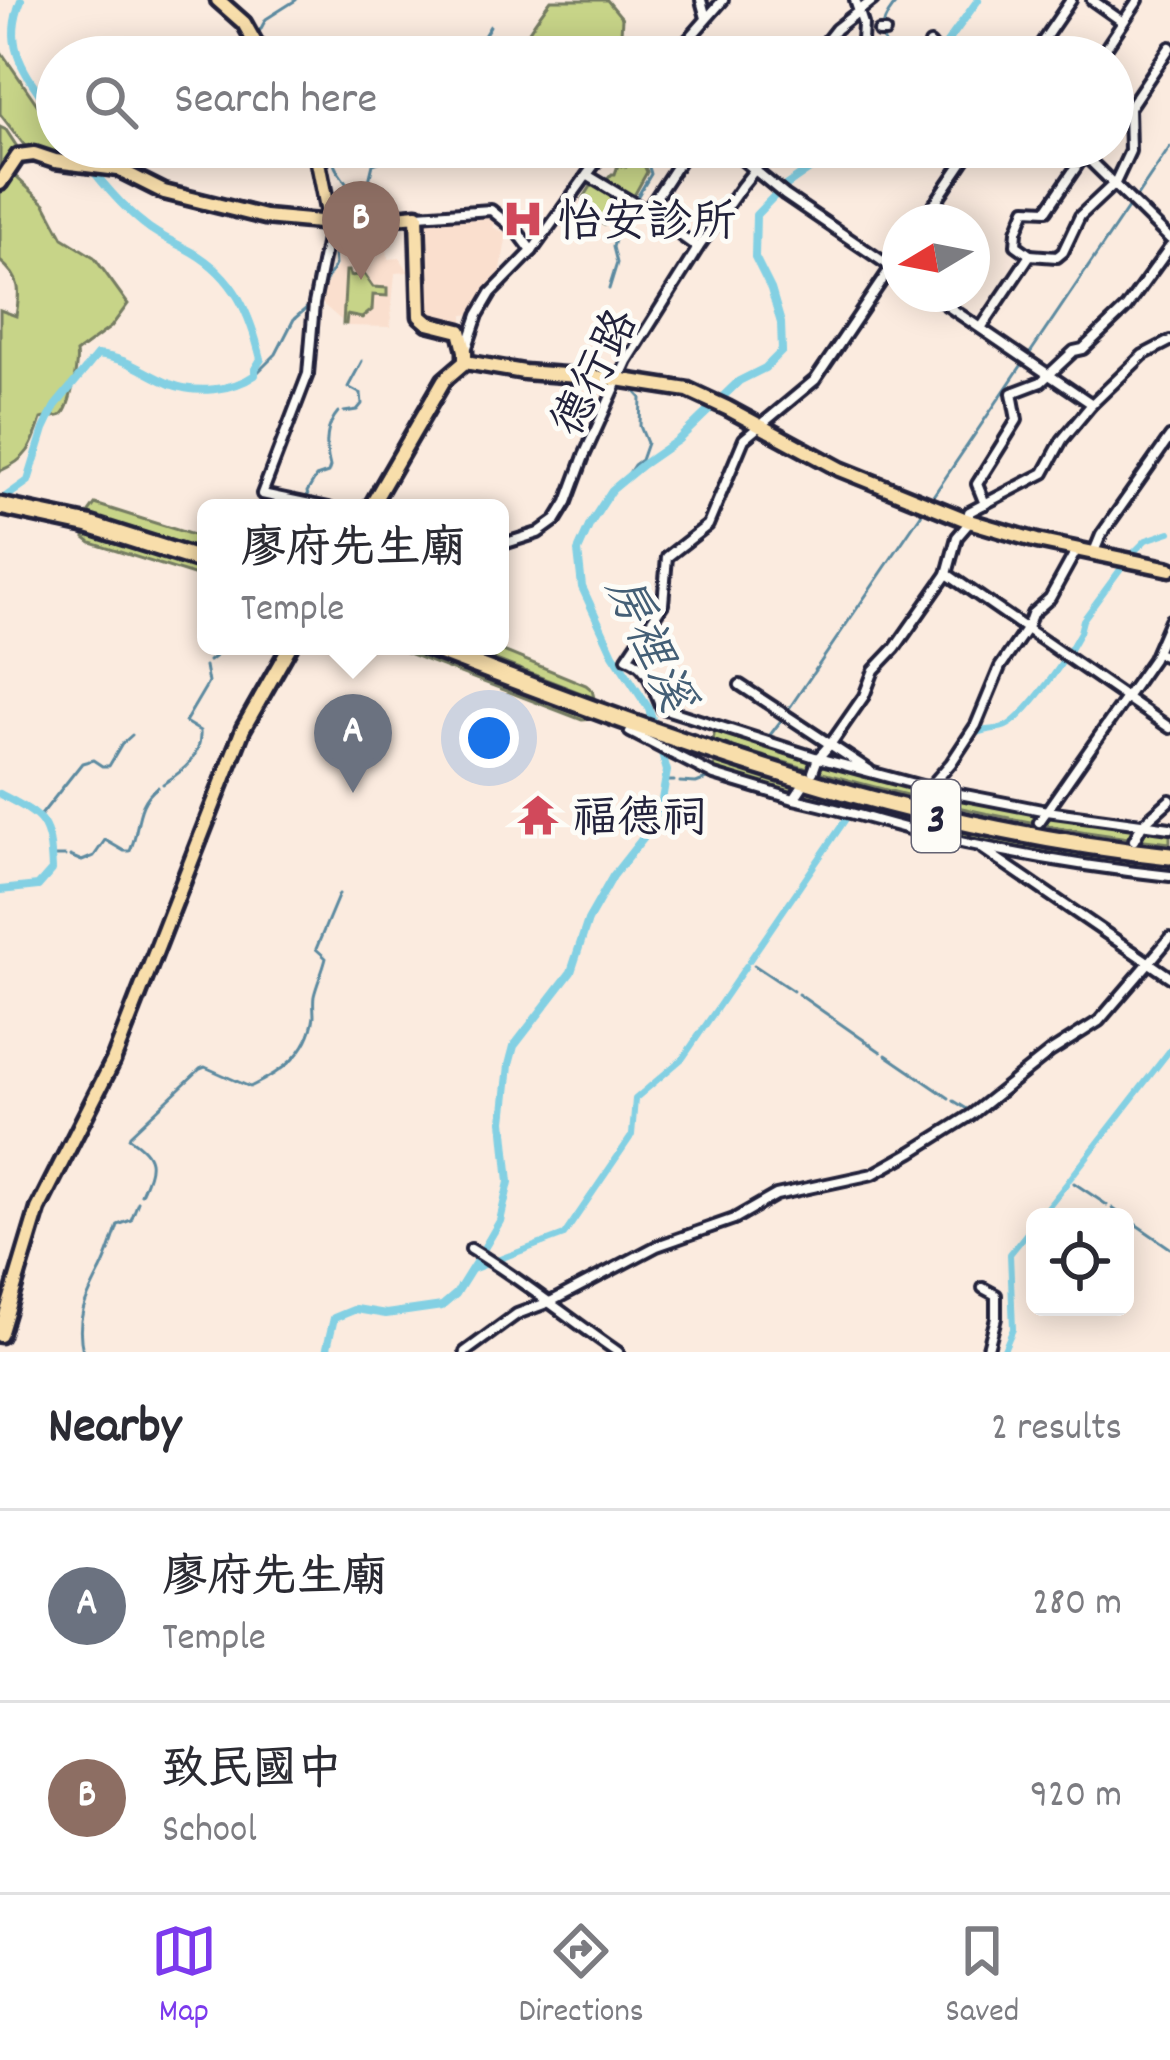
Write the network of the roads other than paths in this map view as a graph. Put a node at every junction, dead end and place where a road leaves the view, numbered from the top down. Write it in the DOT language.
graph roads {
  1 [pos="218,0"];
  2 [pos="701,0"];
  3 [pos="723,0"];
  4 [pos="855,0"];
  5 [pos="873,0"];
  6 [pos="1071,0"];
  7 [pos="1092,0"];
  8 [pos="1138,0"];
  9 [pos="859,10"];
  10 [pos="706,18"];
  11 [pos="1123,22"];
  12 [pos="252,36"];
  13 [pos="691,36"];
  14 [pos="830,36"];
  15 [pos="863,36"];
  16 [pos="1046,36"];
  17 [pos="1114,36"];
  18 [pos="1170,47"];
  19 [pos="1134,102"];
  20 [pos="36,154"];
  21 [pos="105,168"];
  22 [pos="321,168"];
  23 [pos="592,168"];
  24 [pos="675,168"];
  25 [pos="752,168"];
  26 [pos="959,168"];
  27 [pos="1076,168"];
  28 [pos="1099,168"];
  29 [pos="1122,168"];
  30 [pos="754,170"];
  31 [pos="587,175"];
  32 [pos="0,182"];
  33 [pos="1115,183"];
  34 [pos="934,204"];
  35 [pos="647,211"];
  36 [pos="416,215"];
  37 [pos="338,222"];
  38 [pos="1169,238"];
  39 [pos="698,248"];
  40 [pos="532,251"];
  41 [pos="1030,255"];
  42 [pos="882,260"];
  43 [pos="882,289"];
  44 [pos="957,312"];
  45 [pos="981,328"];
  46 [pos="1169,342"];
  47 [pos="465,357"];
  48 [pos="1048,374"];
  49 [pos="617,380"];
  50 [pos="1092,404"];
  51 [pos="760,425"];
  52 [pos="1170,437"];
  53 [pos="286,499"];
  54 [pos="375,499"];
  55 [pos="0,503"];
  56 [pos="985,504"];
  57 [pos="970,521"];
  58 [pos="509,544"];
  59 [pos="1077,550"];
  60 [pos="1094,552"];
  61 [pos="197,555"];
  62 [pos="1170,569"];
  63 [pos="947,574"];
  64 [pos="1170,620"];
  65 [pos="1028,628"];
  66 [pos="1168,633"];
  67 [pos="1156,653"];
  68 [pos="285,655"];
  69 [pos="451,655"];
  70 [pos="469,655"];
  71 [pos="1170,658"];
  72 [pos="740,685"];
  73 [pos="1125,698"];
  74 [pos="584,703"];
  75 [pos="1170,728"];
  76 [pos="630,732"];
  77 [pos="830,746"];
  78 [pos="818,758"];
  79 [pos="813,772"];
  80 [pos="878,775"];
  81 [pos="802,787"];
  82 [pos="929,788"];
  83 [pos="794,799"];
  84 [pos="1170,800"];
  85 [pos="1047,811"];
  86 [pos="1040,822"];
  87 [pos="1142,825"];
  88 [pos="1170,828"];
  89 [pos="1134,840"];
  90 [pos="978,846"];
  91 [pos="1170,852"];
  92 [pos="1121,858"];
  93 [pos="1112,870"];
  94 [pos="1170,876"];
  95 [pos="1170,938"];
  96 [pos="1151,964"];
  97 [pos="1170,977"];
  98 [pos="472,1249"];
  99 [pos="983,1288"];
  100 [pos="552,1301"];
  101 [pos="0,1335"];
  102 [pos="465,1352"];
  103 [pos="618,1352"];
  104 [pos="987,1352"];
  1 -- 12 [label="main road"];
  2 -- 10 [label="street"];
  3 -- 10 [label="street"];
  4 -- 9 [label="street"];
  5 -- 9 [label="street"];
  6 -- 16 [label="street"];
  7 -- 11 [label="street"];
  8 -- 11 [label="street"];
  9 -- 14 [label="street"];
  9 -- 15 [label="street"];
  10 -- 13 [label="street"];
  11 -- 17 [label="street"];
  18 -- 19 [label="street"];
  20 -- 32 [label="main road"];
  21 -- 37 [label="main road"];
  22 -- 37 [label="main road"];
  23 -- 31 [label="street"];
  24 -- 35 [label="street"];
  25 -- 30 [label="street"];
  26 -- 34 [label="street"];
  27 -- 41 [label="street"];
  28 -- 33 [label="street"];
  29 -- 33 [label="street"];
  30 -- 39 [label="street, 德行路"];
  30 -- 42 [label="street"];
  31 -- 35 [label="street"];
  31 -- 40 [label="street"];
  33 -- 38 [label="street"];
  33 -- 41 [label="street"];
  35 -- 39 [label="street"];
  36 -- 37 [label="main road"];
  36 -- 40 [label="street"];
  36 -- 47 [label="main road"];
  37 -- 53 [label="street"];
  38 -- 48 [label="street"];
  39 -- 49 [label="street, 德行路"];
  40 -- 47 [label="street"];
  41 -- 45 [label="street"];
  43 -- 51 [label="street"];
  44 -- 45 [label="street"];
  45 -- 48 [label="street"];
  46 -- 50 [label="street"];
  47 -- 49 [label="main road"];
  47 -- 54 [label="main road"];
  48 -- 50 [label="street"];
  48 -- 56 [label="street"];
  49 -- 51 [label="main road"];
  49 -- 58 [label="street, 德行路"];
  50 -- 56 [label="street"];
  51 -- 57 [label="main road"];
  51 -- 78 [label="street"];
  52 -- 60 [label="street"];
  55 -- 61 [label="highway"];
  56 -- 57 [label="street"];
  57 -- 59 [label="main road"];
  57 -- 63 [label="street"];
  59 -- 60 [label="main road"];
  59 -- 65 [label="street"];
  60 -- 62 [label="main road"];
  63 -- 65 [label="street"];
  63 -- 77 [label="street"];
  64 -- 66 [label="street"];
  65 -- 73 [label="street"];
  65 -- 82 [label="street"];
  66 -- 67 [label="street"];
  67 -- 71 [label="street"];
  67 -- 73 [label="street"];
  68 -- 101 [label="main road"];
  69 -- 74 [label="highway, 3"];
  70 -- 74 [label="highway, 3"];
  72 -- 77 [label="street"];
  73 -- 75 [label="street"];
  73 -- 85 [label="street"];
  74 -- 91 [label="highway, 3"];
  76 -- 83 [label="street"];
  77 -- 78 [label="street"];
  77 -- 80 [label="street"];
  78 -- 79 [label="street"];
  78 -- 80 [label="street"];
  80 -- 82 [label="street"];
  81 -- 83 [label="street"];
  82 -- 85 [label="street"];
  83 -- 90 [label="street"];
  84 -- 87 [label="street"];
  85 -- 86 [label="street"];
  85 -- 87 [label="street"];
  87 -- 88 [label="street"];
  87 -- 89 [label="street"];
  90 -- 93 [label="street"];
  90 -- 96 [label="street"];
  92 -- 93 [label="street"];
  93 -- 94 [label="street"];
  95 -- 96 [label="street"];
  96 -- 97 [label="street"];
  96 -- 100 [label="street"];
  98 -- 100 [label="street"];
  99 -- 104 [label="street"];
  100 -- 102 [label="street"];
  100 -- 103 [label="street"];
}
